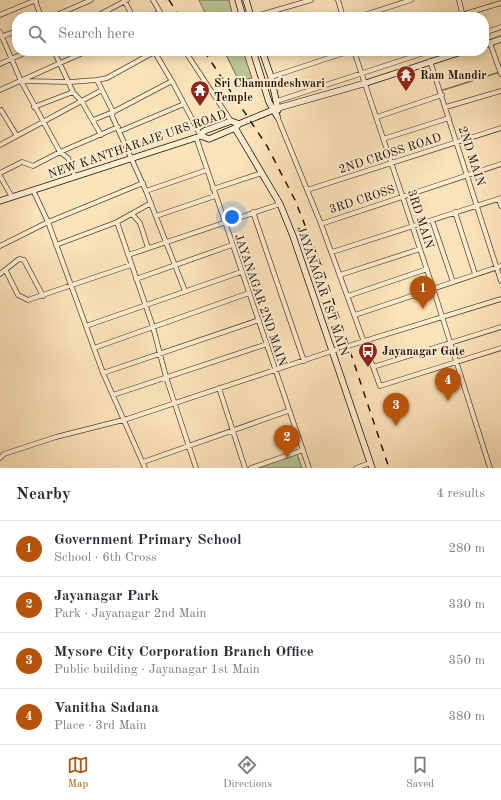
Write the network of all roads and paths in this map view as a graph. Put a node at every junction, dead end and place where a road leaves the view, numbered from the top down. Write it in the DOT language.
graph roads {
  1 [pos="36,0"];
  2 [pos="91,0"];
  3 [pos="125,0"];
  4 [pos="153,0"];
  5 [pos="238,0"];
  6 [pos="246,0"];
  7 [pos="311,0"];
  8 [pos="338,0"];
  9 [pos="411,0"];
  10 [pos="459,0"];
  11 [pos="501,3"];
  12 [pos="40,12"];
  13 [pos="63,12"];
  14 [pos="104,12"];
  15 [pos="131,12"];
  16 [pos="160,12"];
  17 [pos="242,12"];
  18 [pos="250,12"];
  19 [pos="269,12"];
  20 [pos="342,12"];
  21 [pos="374,12"];
  22 [pos="462,12"];
  23 [pos="475,12"];
  24 [pos="0,15"];
  25 [pos="501,27"];
  26 [pos="489,31"];
  27 [pos="12,32"];
  28 [pos="1,35"];
  29 [pos="501,39"];
  30 [pos="489,43"];
  31 [pos="489,48"];
  32 [pos="18,56"];
  33 [pos="57,56"];
  34 [pos="76,56"];
  35 [pos="145,56"];
  36 [pos="157,56"];
  37 [pos="188,56"];
  38 [pos="255,56"];
  39 [pos="264,56"];
  40 [pos="335,56"];
  41 [pos="356,56"];
  42 [pos="415,56"];
  43 [pos="447,56"];
  44 [pos="11,59"];
  45 [pos="430,61"];
  46 [pos="61,63"];
  47 [pos="0,64"];
  48 [pos="362,74"];
  49 [pos="501,74"];
  50 [pos="271,77"];
  51 [pos="97,80"];
  52 [pos="21,81"];
  53 [pos="172,81"];
  54 [pos="70,82"];
  55 [pos="366,83"];
  56 [pos="0,90"];
  57 [pos="102,90"];
  58 [pos="501,91"];
  59 [pos="73,92"];
  60 [pos="442,95"];
  61 [pos="82,102"];
  62 [pos="277,102"];
  63 [pos="184,104"];
  64 [pos="34,107"];
  65 [pos="446,107"];
  66 [pos="278,108"];
  67 [pos="0,109"];
  68 [pos="272,110"];
  69 [pos="113,112"];
  70 [pos="277,116"];
  71 [pos="376,117"];
  72 [pos="449,118"];
  73 [pos="93,120"];
  74 [pos="231,121"];
  75 [pos="43,122"];
  76 [pos="237,126"];
  77 [pos="501,128"];
  78 [pos="119,129"];
  79 [pos="101,135"];
  80 [pos="17,136"];
  81 [pos="198,137"];
  82 [pos="383,139"];
  83 [pos="457,142"];
  84 [pos="0,145"];
  85 [pos="60,152"];
  86 [pos="132,158"];
  87 [pos="392,163"];
  88 [pos="501,164"];
  89 [pos="207,170"];
  90 [pos="262,173"];
  91 [pos="0,175"];
  92 [pos="467,175"];
  93 [pos="75,177"];
  94 [pos="143,183"];
  95 [pos="213,189"];
  96 [pos="33,190"];
  97 [pos="308,190"];
  98 [pos="146,191"];
  99 [pos="216,196"];
  100 [pos="12,197"];
  101 [pos="403,197"];
  102 [pos="500,198"];
  103 [pos="0,201"];
  104 [pos="151,203"];
  105 [pos="280,204"];
  106 [pos="477,205"];
  107 [pos="501,206"];
  108 [pos="253,212"];
  109 [pos="455,212"];
  110 [pos="132,214"];
  111 [pos="156,216"];
  112 [pos="432,220"];
  113 [pos="48,222"];
  114 [pos="117,222"];
  115 [pos="224,222"];
  116 [pos="321,224"];
  117 [pos="412,226"];
  118 [pos="166,242"];
  119 [pos="56,245"];
  120 [pos="0,246"];
  121 [pos="232,246"];
  122 [pos="148,248"];
  123 [pos="420,249"];
  124 [pos="332,252"];
  125 [pos="128,255"];
  126 [pos="132,265"];
  127 [pos="175,265"];
  128 [pos="499,266"];
  129 [pos="427,269"];
  130 [pos="6,271"];
  131 [pos="241,272"];
  132 [pos="0,274"];
  133 [pos="475,274"];
  134 [pos="340,276"];
  135 [pos="136,279"];
  136 [pos="501,281"];
  137 [pos="453,282"];
  138 [pos="71,286"];
  139 [pos="433,288"];
  140 [pos="185,291"];
  141 [pos="249,294"];
  142 [pos="43,296"];
  143 [pos="348,296"];
  144 [pos="501,299"];
  145 [pos="145,305"];
  146 [pos="354,315"];
  147 [pos="443,318"];
  148 [pos="259,320"];
  149 [pos="86,326"];
  150 [pos="153,327"];
  151 [pos="501,327"];
  152 [pos="365,341"];
  153 [pos="450,343"];
  154 [pos="267,344"];
  155 [pos="94,348"];
  156 [pos="501,348"];
  157 [pos="332,351"];
  158 [pos="160,352"];
  159 [pos="304,361"];
  160 [pos="456,361"];
  161 [pos="373,368"];
  162 [pos="275,370"];
  163 [pos="103,373"];
  164 [pos="166,377"];
  165 [pos="219,388"];
  166 [pos="113,395"];
  167 [pos="174,402"];
  168 [pos="288,411"];
  169 [pos="123,419"];
  170 [pos="232,430"];
  171 [pos="188,446"];
  172 [pos="303,450"];
  173 [pos="1,457"];
  174 [pos="143,462"];
  175 [pos="371,466"];
  176 [pos="145,468"];
  177 [pos="196,468"];
  178 [pos="245,468"];
  179 [pos="251,468"];
  180 [pos="309,468"];
  181 [pos="356,468"];
  182 [pos="490,468"];
  1 -- 12 [label="street"];
  1 -- 24 [label="street"];
  2 -- 13 [label="street"];
  3 -- 14 [label="street"];
  3 -- 15 [label="street"];
  4 -- 16 [label="street"];
  5 -- 17 [label="main road"];
  6 -- 18 [label="main road"];
  7 -- 19 [label="street"];
  8 -- 20 [label="street"];
  9 -- 21 [label="street"];
  10 -- 22 [label="street"];
  11 -- 23 [label="street"];
  25 -- 26 [label="street"];
  27 -- 28 [label="street"];
  28 -- 44 [label="street"];
  29 -- 30 [label="main road"];
  31 -- 49 [label="street"];
  32 -- 44 [label="street"];
  33 -- 46 [label="street"];
  34 -- 46 [label="street"];
  35 -- 51 [label="street"];
  36 -- 53 [label="street, JAYANAGAR 2ND MAIN"];
  37 -- 74 [label="street"];
  38 -- 68 [label="main road"];
  39 -- 50 [label="main road"];
  40 -- 50 [label="street"];
  41 -- 48 [label="street, 3RD MAIN"];
  42 -- 48 [label="street"];
  43 -- 45 [label="main road, NEW KANTHARAJE URS ROAD"];
  44 -- 47 [label="street"];
  44 -- 52 [label="street"];
  45 -- 55 [label="main road, NEW KANTHARAJE URS ROAD"];
  45 -- 60 [label="street, 2ND MAIN"];
  46 -- 52 [label="street"];
  46 -- 54 [label="street"];
  48 -- 55 [label="street, 3RD MAIN"];
  48 -- 62 [label="street"];
  50 -- 62 [label="main road"];
  51 -- 54 [label="street"];
  51 -- 57 [label="street"];
  52 -- 54 [label="street"];
  52 -- 56 [label="street"];
  52 -- 64 [label="street"];
  53 -- 63 [label="street, JAYANAGAR 2ND MAIN"];
  53 -- 69 [label="street"];
  54 -- 59 [label="street"];
  55 -- 66 [label="main road, NEW KANTHARAJE URS ROAD"];
  55 -- 71 [label="street, 3RD MAIN"];
  57 -- 61 [label="street"];
  57 -- 69 [label="street"];
  58 -- 65 [label="street"];
  59 -- 61 [label="street"];
  59 -- 64 [label="street"];
  60 -- 65 [label="street, 2ND MAIN"];
  60 -- 71 [label="street"];
  61 -- 73 [label="street"];
  61 -- 75 [label="street"];
  62 -- 66 [label="main road"];
  63 -- 78 [label="street"];
  63 -- 81 [label="street, JAYANAGAR 2ND MAIN"];
  64 -- 75 [label="street"];
  65 -- 72 [label="street, 2ND MAIN"];
  66 -- 68 [label="main road, NEW KANTHARAJE URS ROAD"];
  66 -- 70 [label="main road"];
  67 -- 80 [label="street"];
  68 -- 70 [label="main road"];
  68 -- 76 [label="main road, NEW KANTHARAJE URS ROAD"];
  69 -- 73 [label="street"];
  69 -- 78 [label="street"];
  70 -- 97 [label="street"];
  71 -- 82 [label="street, 3RD MAIN"];
  72 -- 82 [label="street"];
  72 -- 83 [label="street, 2ND MAIN"];
  73 -- 79 [label="street"];
  74 -- 76 [label="main road, NEW KANTHARAJE URS ROAD"];
  74 -- 81 [label="main road, NEW KANTHARAJE URS ROAD"];
  75 -- 80 [label="street"];
  75 -- 85 [label="street"];
  76 -- 81 [label="main road"];
  76 -- 90 [label="main road, JAYANAGAR 1ST MAIN"];
  77 -- 83 [label="street, 2ND CROSS ROAD"];
  78 -- 79 [label="street"];
  78 -- 86 [label="street"];
  79 -- 85 [label="street"];
  80 -- 84 [label="street"];
  81 -- 86 [label="main road, NEW KANTHARAJE URS ROAD"];
  81 -- 89 [label="street, JAYANAGAR 2ND MAIN"];
  82 -- 87 [label="street, 3RD MAIN"];
  83 -- 87 [label="street, 2ND CROSS ROAD"];
  83 -- 92 [label="street, 2ND MAIN"];
  85 -- 91 [label="street"];
  85 -- 93 [label="street"];
  86 -- 93 [label="main road, NEW KANTHARAJE URS ROAD"];
  86 -- 94 [label="street"];
  87 -- 97 [label="street, 2ND CROSS ROAD"];
  87 -- 101 [label="street, 3RD MAIN"];
  88 -- 92 [label="street, 3RD CROSS"];
  89 -- 95 [label="street, JAYANAGAR 2ND MAIN"];
  89 -- 98 [label="street"];
  90 -- 95 [label="street"];
  90 -- 105 [label="main road, JAYANAGAR 1ST MAIN"];
  91 -- 100 [label="street"];
  92 -- 101 [label="street, 3RD CROSS"];
  92 -- 106 [label="street, 2ND MAIN"];
  93 -- 96 [label="main road, NEW KANTHARAJE URS ROAD"];
  94 -- 98 [label="street"];
  94 -- 113 [label="street"];
  95 -- 99 [label="street, JAYANAGAR 2ND MAIN"];
  96 -- 100 [label="main road, NEW KANTHARAJE URS ROAD"];
  96 -- 113 [label="street"];
  97 -- 116 [label="street"];
  98 -- 104 [label="street"];
  99 -- 111 [label="street"];
  99 -- 115 [label="street, JAYANAGAR 2ND MAIN"];
  100 -- 103 [label="main road, NEW KANTHARAJE URS ROAD"];
  101 -- 116 [label="street, 3RD CROSS"];
  101 -- 117 [label="street, 3RD MAIN"];
  102 -- 106 [label="street"];
  102 -- 107 [label="street"];
  104 -- 110 [label="street"];
  104 -- 111 [label="street"];
  105 -- 108 [label="street"];
  105 -- 157 [label="main road, JAYANAGAR 1ST MAIN"];
  106 -- 109 [label="street"];
  106 -- 128 [label="street, 2ND MAIN"];
  108 -- 115 [label="street"];
  108 -- 159 [label="street"];
  109 -- 112 [label="street"];
  109 -- 133 [label="street"];
  110 -- 114 [label="street"];
  110 -- 122 [label="street"];
  111 -- 118 [label="street"];
  112 -- 117 [label="street"];
  112 -- 137 [label="street"];
  113 -- 119 [label="street"];
  113 -- 120 [label="street"];
  114 -- 119 [label="street"];
  114 -- 125 [label="street"];
  115 -- 118 [label="street"];
  115 -- 121 [label="street, JAYANAGAR 2ND MAIN"];
  116 -- 124 [label="street"];
  117 -- 123 [label="street, 3RD MAIN"];
  117 -- 124 [label="street"];
  118 -- 122 [label="street"];
  118 -- 127 [label="street"];
  119 -- 138 [label="street"];
  121 -- 127 [label="street"];
  121 -- 131 [label="street, JAYANAGAR 2ND MAIN"];
  122 -- 125 [label="street"];
  123 -- 129 [label="street, 3RD MAIN"];
  123 -- 134 [label="street"];
  124 -- 134 [label="street"];
  125 -- 126 [label="street"];
  126 -- 135 [label="street"];
  126 -- 138 [label="street"];
  127 -- 135 [label="street"];
  127 -- 140 [label="street"];
  128 -- 133 [label="street"];
  128 -- 136 [label="street, 2ND MAIN"];
  129 -- 139 [label="street, 3RD MAIN"];
  129 -- 143 [label="street"];
  130 -- 132 [label="street"];
  130 -- 142 [label="street"];
  130 -- 142 [label="street"];
  131 -- 140 [label="street"];
  131 -- 141 [label="street, JAYANAGAR 2ND MAIN"];
  133 -- 137 [label="street"];
  134 -- 143 [label="street"];
  135 -- 145 [label="street"];
  137 -- 139 [label="street"];
  138 -- 142 [label="street"];
  138 -- 149 [label="street"];
  139 -- 146 [label="street"];
  139 -- 147 [label="street, 3RD MAIN"];
  140 -- 145 [label="street"];
  141 -- 148 [label="street, JAYANAGAR 2ND MAIN"];
  141 -- 150 [label="street"];
  143 -- 146 [label="street"];
  144 -- 147 [label="street"];
  145 -- 149 [label="street"];
  145 -- 150 [label="street"];
  146 -- 152 [label="street"];
  147 -- 152 [label="street"];
  147 -- 153 [label="street, 3RD MAIN"];
  148 -- 154 [label="street, JAYANAGAR 2ND MAIN"];
  148 -- 158 [label="street"];
  149 -- 155 [label="street"];
  150 -- 155 [label="street"];
  150 -- 158 [label="street"];
  151 -- 153 [label="street"];
  152 -- 157 [label="street"];
  152 -- 161 [label="street"];
  153 -- 160 [label="street, 3RD MAIN"];
  153 -- 161 [label="street"];
  154 -- 162 [label="street, JAYANAGAR 2ND MAIN"];
  154 -- 164 [label="street"];
  155 -- 163 [label="street"];
  156 -- 160 [label="street"];
  157 -- 159 [label="street"];
  157 -- 175 [label="main road, JAYANAGAR 1ST MAIN"];
  158 -- 163 [label="street"];
  158 -- 164 [label="street"];
  159 -- 162 [label="street"];
  160 -- 161 [label="street"];
  160 -- 182 [label="street, 3RD MAIN"];
  162 -- 165 [label="street"];
  162 -- 168 [label="street, JAYANAGAR 2ND MAIN"];
  163 -- 166 [label="street"];
  164 -- 166 [label="street"];
  164 -- 167 [label="street"];
  165 -- 167 [label="street"];
  165 -- 170 [label="street"];
  166 -- 169 [label="street"];
  167 -- 169 [label="street"];
  167 -- 171 [label="street"];
  168 -- 170 [label="street"];
  168 -- 172 [label="street, JAYANAGAR 2ND MAIN"];
  169 -- 173 [label="street"];
  169 -- 174 [label="street"];
  170 -- 171 [label="street"];
  170 -- 178 [label="street"];
  171 -- 174 [label="street"];
  171 -- 177 [label="street"];
  172 -- 179 [label="street"];
  172 -- 180 [label="street, JAYANAGAR 2ND MAIN"];
  174 -- 176 [label="street"];
  175 -- 181 [label="street"];
}
